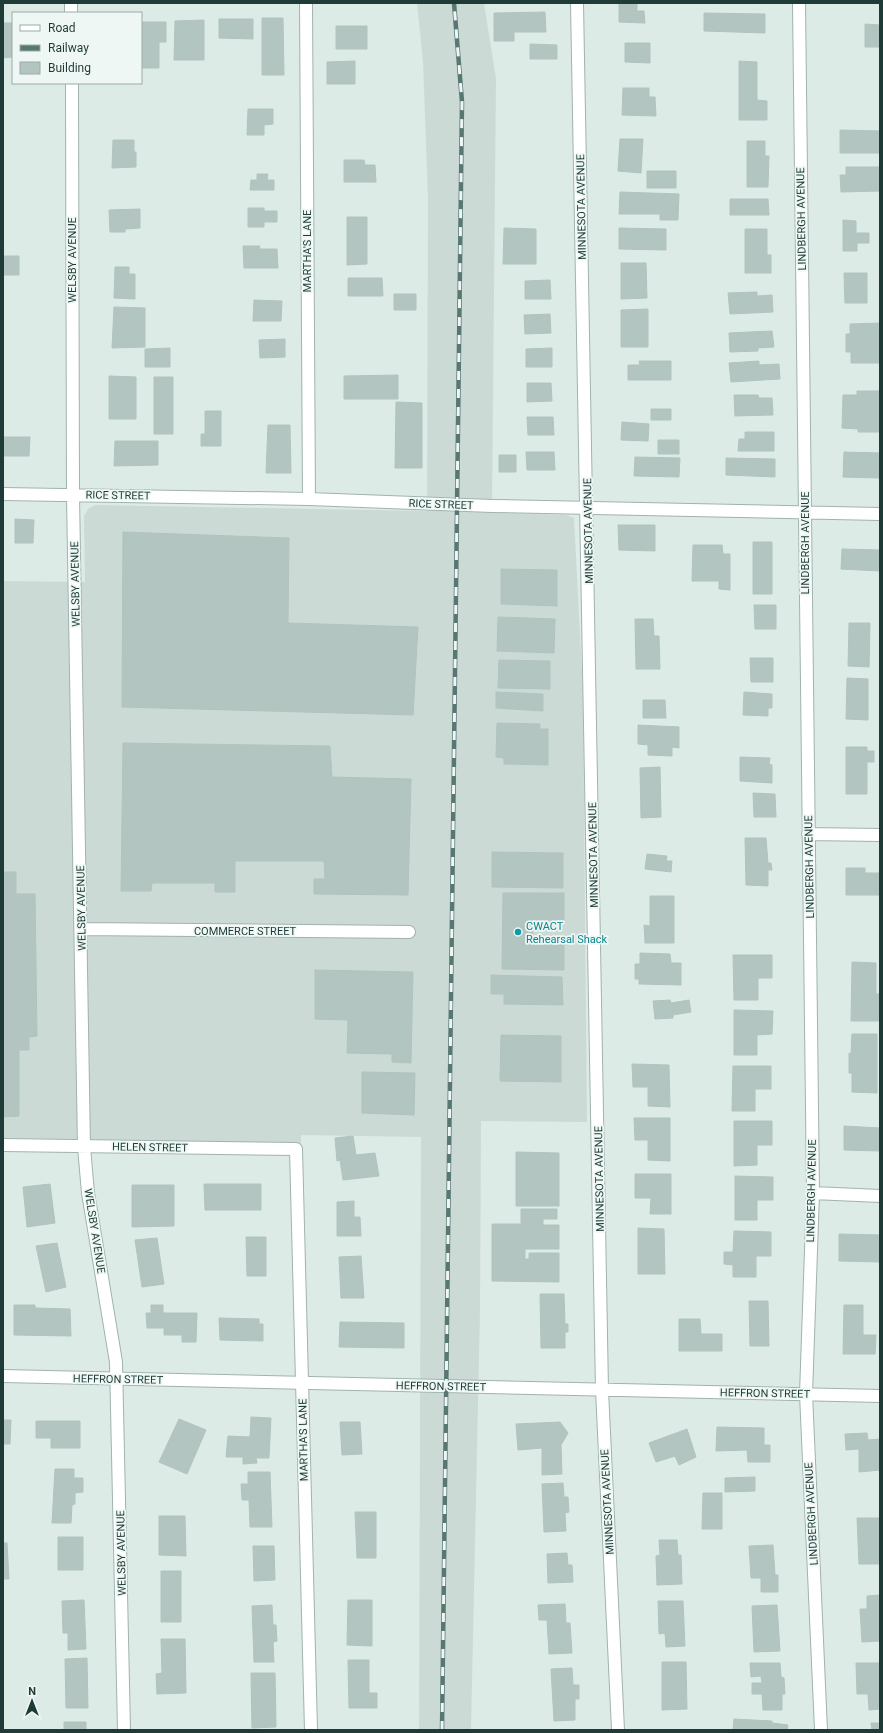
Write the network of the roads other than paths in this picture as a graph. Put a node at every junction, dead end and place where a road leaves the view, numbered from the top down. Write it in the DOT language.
graph roads {
  1 [pos="306,3"];
  2 [pos="577,3"];
  3 [pos="799,3"];
  4 [pos="72,84"];
  5 [pos="3,494"];
  6 [pos="73,494"];
  7 [pos="309,499"];
  8 [pos="587,508"];
  9 [pos="805,512"];
  10 [pos="880,514"];
  11 [pos="808,834"];
  12 [pos="880,835"];
  13 [pos="81,929"];
  14 [pos="409,932"];
  15 [pos="3,1145"];
  16 [pos="84,1147"];
  17 [pos="296,1149"];
  18 [pos="812,1193"];
  19 [pos="880,1196"];
  20 [pos="3,1376"];
  21 [pos="117,1378"];
  22 [pos="302,1383"];
  23 [pos="602,1390"];
  24 [pos="806,1394"];
  25 [pos="880,1396"];
  26 [pos="124,1730"];
  27 [pos="311,1730"];
  28 [pos="618,1730"];
  29 [pos="821,1730"];
  1 -- 7 [label="street, MARTHA'S LANE"];
  2 -- 8 [label="street, MINNESOTA AVENUE"];
  3 -- 9 [label="street, LINDBERGH AVENUE"];
  4 -- 6 [label="street, WELSBY AVENUE"];
  5 -- 6 [label="street, RICE STREET"];
  6 -- 7 [label="street, RICE STREET"];
  6 -- 13 [label="street, WELSBY AVENUE"];
  7 -- 8 [label="street, RICE STREET"];
  8 -- 9 [label="street, RICE STREET"];
  8 -- 23 [label="street, MINNESOTA AVENUE"];
  9 -- 10 [label="street, RICE STREET"];
  9 -- 11 [label="street, LINDBERGH AVENUE"];
  11 -- 12 [label="street"];
  11 -- 18 [label="street, LINDBERGH AVENUE"];
  13 -- 14 [label="street, COMMERCE STREET"];
  13 -- 16 [label="street, WELSBY AVENUE"];
  15 -- 16 [label="street, HELEN STREET"];
  16 -- 17 [label="street, HELEN STREET"];
  16 -- 21 [label="street, WELSBY AVENUE"];
  17 -- 22 [label="street, MARTHA'S LANE"];
  18 -- 19 [label="street"];
  18 -- 24 [label="street, LINDBERGH AVENUE"];
  20 -- 21 [label="street, HEFFRON STREET"];
  21 -- 22 [label="street, HEFFRON STREET"];
  21 -- 26 [label="street, WELSBY AVENUE"];
  22 -- 23 [label="street, HEFFRON STREET"];
  22 -- 27 [label="street, MARTHA'S LANE"];
  23 -- 24 [label="street, HEFFRON STREET"];
  23 -- 28 [label="street, MINNESOTA AVENUE"];
  24 -- 25 [label="street, HEFFRON STREET"];
  24 -- 29 [label="street, LINDBERGH AVENUE"];
}
